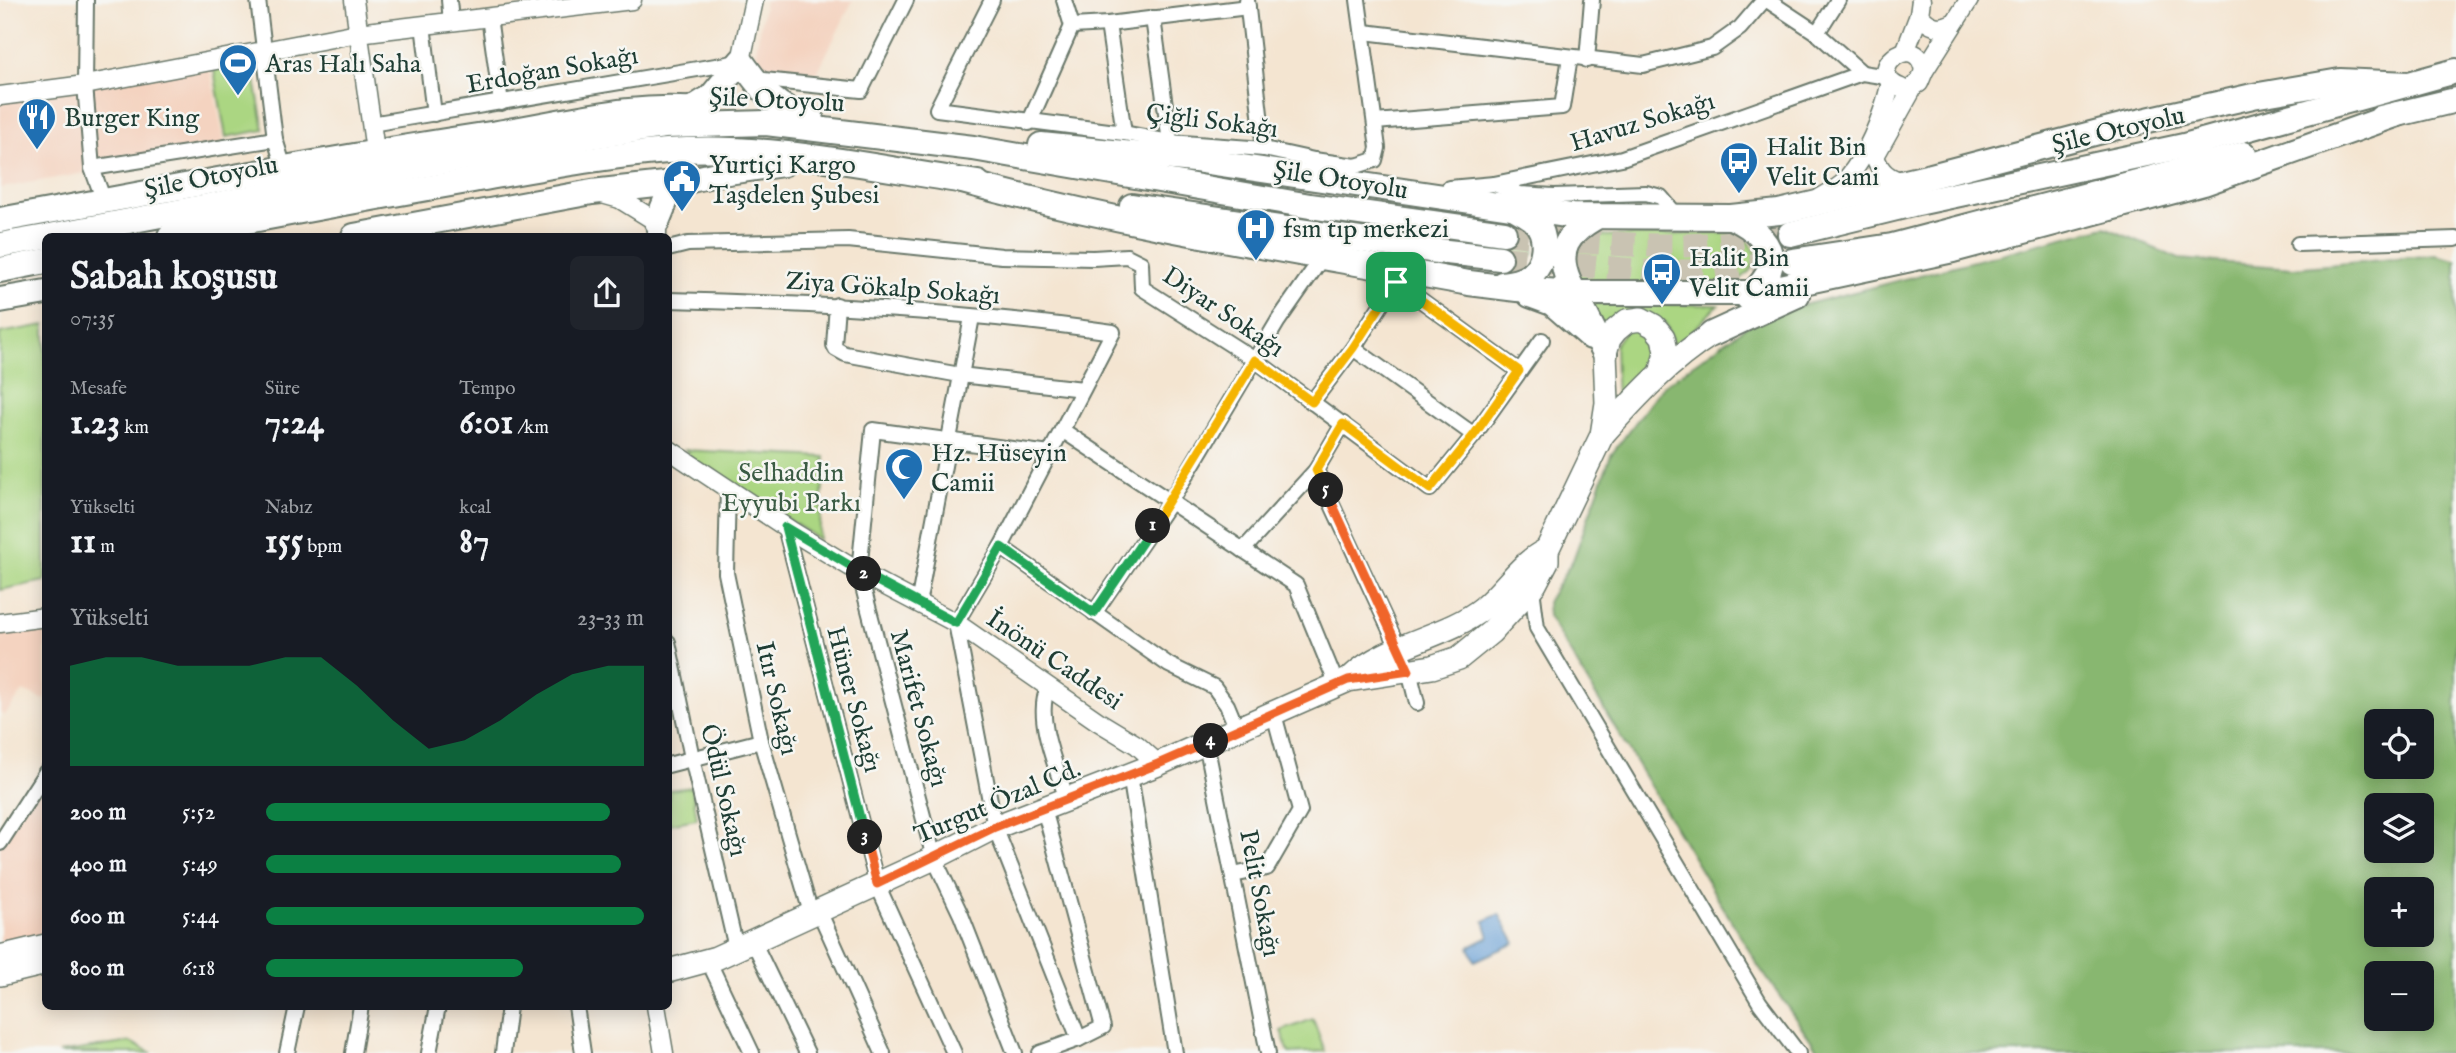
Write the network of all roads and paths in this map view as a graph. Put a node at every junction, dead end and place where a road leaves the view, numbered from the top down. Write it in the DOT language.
graph roads {
  1 [pos="86,0"];
  2 [pos="258,0"];
  3 [pos="354,0"];
  4 [pos="449,0"];
  5 [pos="632,0"];
  6 [pos="754,0"];
  7 [pos="906,0"];
  8 [pos="992,0"];
  9 [pos="1064,0"];
  10 [pos="1358,0"];
  11 [pos="1592,0"];
  12 [pos="1766,0"];
  13 [pos="1838,0"];
  14 [pos="1969,0"];
  15 [pos="1248,3"];
  16 [pos="1920,7"];
  17 [pos="489,17"];
  18 [pos="1153,18"];
  19 [pos="451,22"];
  20 [pos="1953,23"];
  21 [pos="1108,24"];
  22 [pos="423,25"];
  23 [pos="1072,26"];
  24 [pos="1364,32"];
  25 [pos="358,33"];
  26 [pos="1817,33"];
  27 [pos="263,51"];
  28 [pos="1905,52"];
  29 [pos="1570,57"];
  30 [pos="1587,60"];
  31 [pos="747,70"];
  32 [pos="2456,71"];
  33 [pos="1862,73"];
  34 [pos="1919,79"];
  35 [pos="1890,80"];
  36 [pos="2409,84"];
  37 [pos="85,85"];
  38 [pos="0,96"];
  39 [pos="2456,100"];
  40 [pos="501,103"];
  41 [pos="692,109"];
  42 [pos="434,114"];
  43 [pos="2398,114"];
  44 [pos="1375,121"];
  45 [pos="766,123"];
  46 [pos="1029,123"];
  47 [pos="371,124"];
  48 [pos="664,126"];
  49 [pos="846,132"];
  50 [pos="1124,133"];
  51 [pos="275,139"];
  52 [pos="1170,142"];
  53 [pos="974,148"];
  54 [pos="1264,149"];
  55 [pos="375,151"];
  56 [pos="1376,154"];
  57 [pos="836,159"];
  58 [pos="92,168"];
  59 [pos="284,168"];
  60 [pos="962,181"];
  61 [pos="683,182"];
  62 [pos="1905,183"];
  63 [pos="1494,184"];
  64 [pos="592,192"];
  65 [pos="104,201"];
  66 [pos="1808,204"];
  67 [pos="1513,207"];
  68 [pos="1596,217"];
  69 [pos="1731,217"];
  70 [pos="1679,218"];
  71 [pos="0,220"];
  72 [pos="657,229"];
  73 [pos="69,233"];
  74 [pos="185,233"];
  75 [pos="370,233"];
  76 [pos="1504,233"];
  77 [pos="1790,234"];
  78 [pos="42,238"];
  79 [pos="2456,239"];
  80 [pos="2298,244"];
  81 [pos="0,245"];
  82 [pos="672,248"];
  83 [pos="1500,258"];
  84 [pos="1793,261"];
  85 [pos="42,262"];
  86 [pos="1317,265"];
  87 [pos="1866,269"];
  88 [pos="0,270"];
  89 [pos="1487,285"];
  90 [pos="1517,289"];
  91 [pos="42,293"];
  92 [pos="1575,293"];
  93 [pos="1752,293"];
  94 [pos="0,300"];
  95 [pos="672,300"];
  96 [pos="837,306"];
  97 [pos="972,317"];
  98 [pos="1712,334"];
  99 [pos="1542,340"];
  100 [pos="1353,348"];
  101 [pos="1605,353"];
  102 [pos="1255,360"];
  103 [pos="1662,370"];
  104 [pos="1519,371"];
  105 [pos="960,374"];
  106 [pos="1083,389"];
  107 [pos="1312,402"];
  108 [pos="1343,424"];
  109 [pos="1062,430"];
  110 [pos="1474,435"];
  111 [pos="1602,435"];
  112 [pos="949,440"];
  113 [pos="672,452"];
  114 [pos="1050,454"];
  115 [pos="1316,470"];
  116 [pos="728,489"];
  117 [pos="1170,502"];
  118 [pos="785,527"];
  119 [pos="1001,547"];
  120 [pos="1243,550"];
  121 [pos="1547,550"];
  122 [pos="859,572"];
  123 [pos="1535,584"];
  124 [pos="918,604"];
  125 [pos="1094,613"];
  126 [pos="42,618"];
  127 [pos="1504,619"];
  128 [pos="0,623"];
  129 [pos="956,623"];
  130 [pos="1537,628"];
  131 [pos="1399,649"];
  132 [pos="672,661"];
  133 [pos="1409,671"];
  134 [pos="1342,682"];
  135 [pos="1049,686"];
  136 [pos="1417,703"];
  137 [pos="1274,714"];
  138 [pos="1237,729"];
  139 [pos="761,741"];
  140 [pos="1206,743"];
  141 [pos="692,758"];
  142 [pos="672,764"];
  143 [pos="1158,764"];
  144 [pos="1130,775"];
  145 [pos="42,778"];
  146 [pos="1066,799"];
  147 [pos="1044,809"];
  148 [pos="995,827"];
  149 [pos="0,843"];
  150 [pos="934,858"];
  151 [pos="1233,875"];
  152 [pos="877,884"];
  153 [pos="815,912"];
  154 [pos="744,945"];
  155 [pos="42,947"];
  156 [pos="0,957"];
  157 [pos="708,960"];
  158 [pos="42,964"];
  159 [pos="672,970"];
  160 [pos="0,974"];
  161 [pos="296,1010"];
  162 [pos="360,1010"];
  163 [pos="437,1010"];
  164 [pos="508,1010"];
  165 [pos="577,1010"];
  166 [pos="657,1010"];
  167 [pos="1079,1039"];
  168 [pos="288,1053"];
  169 [pos="354,1053"];
  170 [pos="429,1053"];
  171 [pos="503,1053"];
  172 [pos="583,1053"];
  173 [pos="664,1053"];
  174 [pos="752,1053"];
  175 [pos="807,1053"];
  176 [pos="883,1053"];
  177 [pos="954,1053"];
  178 [pos="1015,1053"];
  179 [pos="1040,1053"];
  180 [pos="1175,1053"];
  181 [pos="1268,1053"];
  182 [pos="1798,1053"];
  1 -- 37 [label="street"];
  2 -- 27 [label="street"];
  3 -- 25 [label="street"];
  4 -- 19 [label="street"];
  5 -- 17 [label="street"];
  6 -- 31 [label="street"];
  7 -- 31 [label="street, Erdoğan Sokağı"];
  8 -- 46 [label="street, Çiğli Sokağı"];
  9 -- 23 [label="street"];
  10 -- 24 [label="street"];
  11 -- 30 [label="street"];
  12 -- 26 [label="street"];
  12 -- 30 [label="street"];
  13 -- 26 [label="street"];
  14 -- 20 [label="street"];
  15 -- 18 [label="street"];
  15 -- 54 [label="street"];
  16 -- 20 [label="street"];
  16 -- 28 [label="street"];
  17 -- 19 [label="street"];
  17 -- 40 [label="street"];
  18 -- 21 [label="street"];
  18 -- 52 [label="street"];
  19 -- 22 [label="street"];
  20 -- 34 [label="street"];
  21 -- 23 [label="street"];
  21 -- 50 [label="street"];
  22 -- 25 [label="street"];
  22 -- 42 [label="street"];
  23 -- 46 [label="street"];
  24 -- 29 [label="street"];
  24 -- 44 [label="street"];
  25 -- 27 [label="street"];
  25 -- 47 [label="street"];
  26 -- 33 [label="street"];
  27 -- 37 [label="street"];
  27 -- 51 [label="street"];
  28 -- 34 [label="street"];
  28 -- 35 [label="street"];
  29 -- 30 [label="street"];
  29 -- 44 [label="street"];
  31 -- 40 [label="street, Erdoğan Sokağı"];
  31 -- 41 [label="highway"];
  31 -- 49 [label="highway"];
  32 -- 36 [label="highway, Şile Otoyolu"];
  33 -- 35 [label="street, Havuz Sokağı"];
  33 -- 63 [label="street, Havuz Sokağı"];
  34 -- 35 [label="street"];
  34 -- 62 [label="street"];
  35 -- 66 [label="street"];
  36 -- 62 [label="highway"];
  36 -- 77 [label="highway, Şile Otoyolu"];
  37 -- 38 [label="street"];
  37 -- 58 [label="street"];
  39 -- 43 [label="highway, Şile Otoyolu"];
  40 -- 42 [label="street, Erdoğan Sokağı"];
  41 -- 45 [label="highway"];
  41 -- 48 [label="highway"];
  41 -- 55 [label="highway"];
  42 -- 47 [label="street, Erdoğan Sokağı"];
  43 -- 84 [label="highway, Şile Otoyolu"];
  43 -- 87 [label="highway"];
  44 -- 56 [label="street"];
  45 -- 48 [label="highway, Şile Otoyolu"];
  45 -- 49 [label="highway, Şile Otoyolu"];
  46 -- 50 [label="street, Çiğli Sokağı"];
  47 -- 55 [label="street"];
  48 -- 73 [label="highway, Şile Otoyolu"];
  49 -- 53 [label="highway, Şile Otoyolu"];
  50 -- 52 [label="street, Çiğli Sokağı"];
  51 -- 58 [label="street"];
  51 -- 59 [label="street"];
  52 -- 54 [label="street, Çiğli Sokağı"];
  53 -- 67 [label="highway"];
  53 -- 76 [label="highway, Şile Otoyolu"];
  54 -- 56 [label="street, Çiğli Sokağı"];
  55 -- 59 [label="highway"];
  56 -- 63 [label="street, Havuz Sokağı"];
  57 -- 60 [label="highway, Şile Otoyolu"];
  57 -- 61 [label="highway"];
  57 -- 74 [label="highway, Şile Otoyolu"];
  58 -- 65 [label="street"];
  59 -- 65 [label="highway"];
  60 -- 83 [label="highway, Şile Otoyolu"];
  60 -- 89 [label="highway"];
  61 -- 64 [label="highway"];
  61 -- 72 [label="highway"];
  62 -- 66 [label="highway"];
  63 -- 70 [label="street"];
  64 -- 72 [label="street"];
  64 -- 75 [label="highway"];
  65 -- 71 [label="highway"];
  66 -- 69 [label="highway"];
  67 -- 68 [label="highway"];
  67 -- 89 [label="highway"];
  68 -- 70 [label="highway"];
  68 -- 92 [label="highway"];
  69 -- 70 [label="highway"];
  69 -- 93 [label="highway"];
  78 -- 81 [label="highway, Şile Otoyolu"];
  79 -- 80 [label="street"];
  82 -- 102 [label="street, Diyar Sokağı"];
  85 -- 88 [label="highway"];
  86 -- 102 [label="street"];
  87 -- 93 [label="highway"];
  87 -- 98 [label="highway"];
  89 -- 90 [label="highway"];
  90 -- 92 [label="highway"];
  90 -- 101 [label="highway"];
  91 -- 94 [label="highway"];
  92 -- 93 [label="highway"];
  92 -- 101 [label="highway"];
  93 -- 98 [label="highway"];
  95 -- 96 [label="street, Ziya Gökalp Sokağı"];
  96 -- 97 [label="street, Ziya Gökalp Sokağı"];
  96 -- 105 [label="street"];
  97 -- 105 [label="street"];
  97 -- 106 [label="street, Ziya Gökalp Sokağı"];
  98 -- 103 [label="main road"];
  99 -- 104 [label="street, Diyar Sokağı"];
  100 -- 104 [label="street"];
  100 -- 107 [label="street"];
  100 -- 110 [label="street"];
  101 -- 103 [label="main road"];
  101 -- 111 [label="main road"];
  102 -- 107 [label="street, Diyar Sokağı"];
  102 -- 117 [label="street"];
  103 -- 111 [label="main road"];
  104 -- 110 [label="street, Diyar Sokağı"];
  105 -- 106 [label="street"];
  105 -- 112 [label="street"];
  106 -- 109 [label="street"];
  107 -- 108 [label="street, Diyar Sokağı"];
  108 -- 110 [label="street, Diyar Sokağı"];
  108 -- 115 [label="street"];
  109 -- 114 [label="street"];
  109 -- 117 [label="street"];
  111 -- 121 [label="main road, Turgut Özal Cd."];
  112 -- 114 [label="street"];
  112 -- 122 [label="street"];
  112 -- 124 [label="street"];
  113 -- 116 [label="street, İnönü Caddesi"];
  114 -- 119 [label="street"];
  115 -- 120 [label="street"];
  115 -- 131 [label="street"];
  116 -- 118 [label="street, İnönü Caddesi"];
  116 -- 139 [label="street, Itır Sokağı"];
  117 -- 120 [label="street"];
  117 -- 125 [label="street"];
  118 -- 122 [label="street, İnönü Caddesi"];
  118 -- 152 [label="street, Hüner Sokağı"];
  119 -- 125 [label="street"];
  119 -- 129 [label="street"];
  120 -- 134 [label="street"];
  121 -- 123 [label="main road, Turgut Özal Cd."];
  121 -- 131 [label="main road, Turgut Özal Cd."];
  122 -- 124 [label="street, İnönü Caddesi"];
  122 -- 150 [label="street, Marifet Sokağı"];
  123 -- 127 [label="main road, Turgut Özal Cd."];
  123 -- 130 [label="street"];
  124 -- 129 [label="street, İnönü Caddesi"];
  125 -- 138 [label="street"];
  126 -- 128 [label="street"];
  127 -- 130 [label="street"];
  127 -- 133 [label="main road, Turgut Özal Cd."];
  129 -- 135 [label="street, İnönü Caddesi"];
  129 -- 148 [label="street"];
  130 -- 182 [label="street"];
  131 -- 133 [label="street"];
  131 -- 134 [label="main road, Turgut Özal Cd."];
  132 -- 141 [label="street, Ödül Sokağı"];
  133 -- 134 [label="main road, Turgut Özal Cd."];
  133 -- 136 [label="street"];
  134 -- 137 [label="main road, Turgut Özal Cd."];
  135 -- 143 [label="street, İnönü Caddesi"];
  135 -- 146 [label="street"];
  137 -- 138 [label="main road, Turgut Özal Cd."];
  137 -- 151 [label="street"];
  138 -- 140 [label="main road, Turgut Özal Cd."];
  139 -- 141 [label="street"];
  139 -- 153 [label="street, Itır Sokağı"];
  140 -- 143 [label="main road, Turgut Özal Cd."];
  140 -- 151 [label="street, Pelit Sokağı"];
  141 -- 142 [label="street"];
  141 -- 154 [label="street, Ödül Sokağı"];
  143 -- 144 [label="main road, Turgut Özal Cd."];
  144 -- 146 [label="main road, Turgut Özal Cd."];
  144 -- 180 [label="street"];
  145 -- 149 [label="street"];
  146 -- 147 [label="main road, Turgut Özal Cd."];
  147 -- 148 [label="main road, Turgut Özal Cd."];
  147 -- 167 [label="street"];
  148 -- 150 [label="main road, Turgut Özal Cd."];
  148 -- 167 [label="street"];
  150 -- 152 [label="main road, Turgut Özal Cd."];
  150 -- 178 [label="street, Marifet Sokağı"];
  151 -- 181 [label="street, Pelit Sokağı"];
  152 -- 153 [label="main road, Turgut Özal Cd."];
  152 -- 177 [label="street, Hüner Sokağı"];
  153 -- 154 [label="main road, Turgut Özal Cd."];
  153 -- 176 [label="street, Itır Sokağı"];
  154 -- 157 [label="main road, Turgut Özal Cd."];
  154 -- 175 [label="street, Ödül Sokağı"];
  155 -- 156 [label="main road"];
  157 -- 159 [label="main road, Turgut Özal Cd."];
  157 -- 174 [label="street"];
  158 -- 160 [label="main road"];
  161 -- 168 [label="street"];
  162 -- 169 [label="street"];
  163 -- 170 [label="street"];
  164 -- 171 [label="street"];
  165 -- 172 [label="street"];
  166 -- 173 [label="street"];
  167 -- 179 [label="street"];
}
